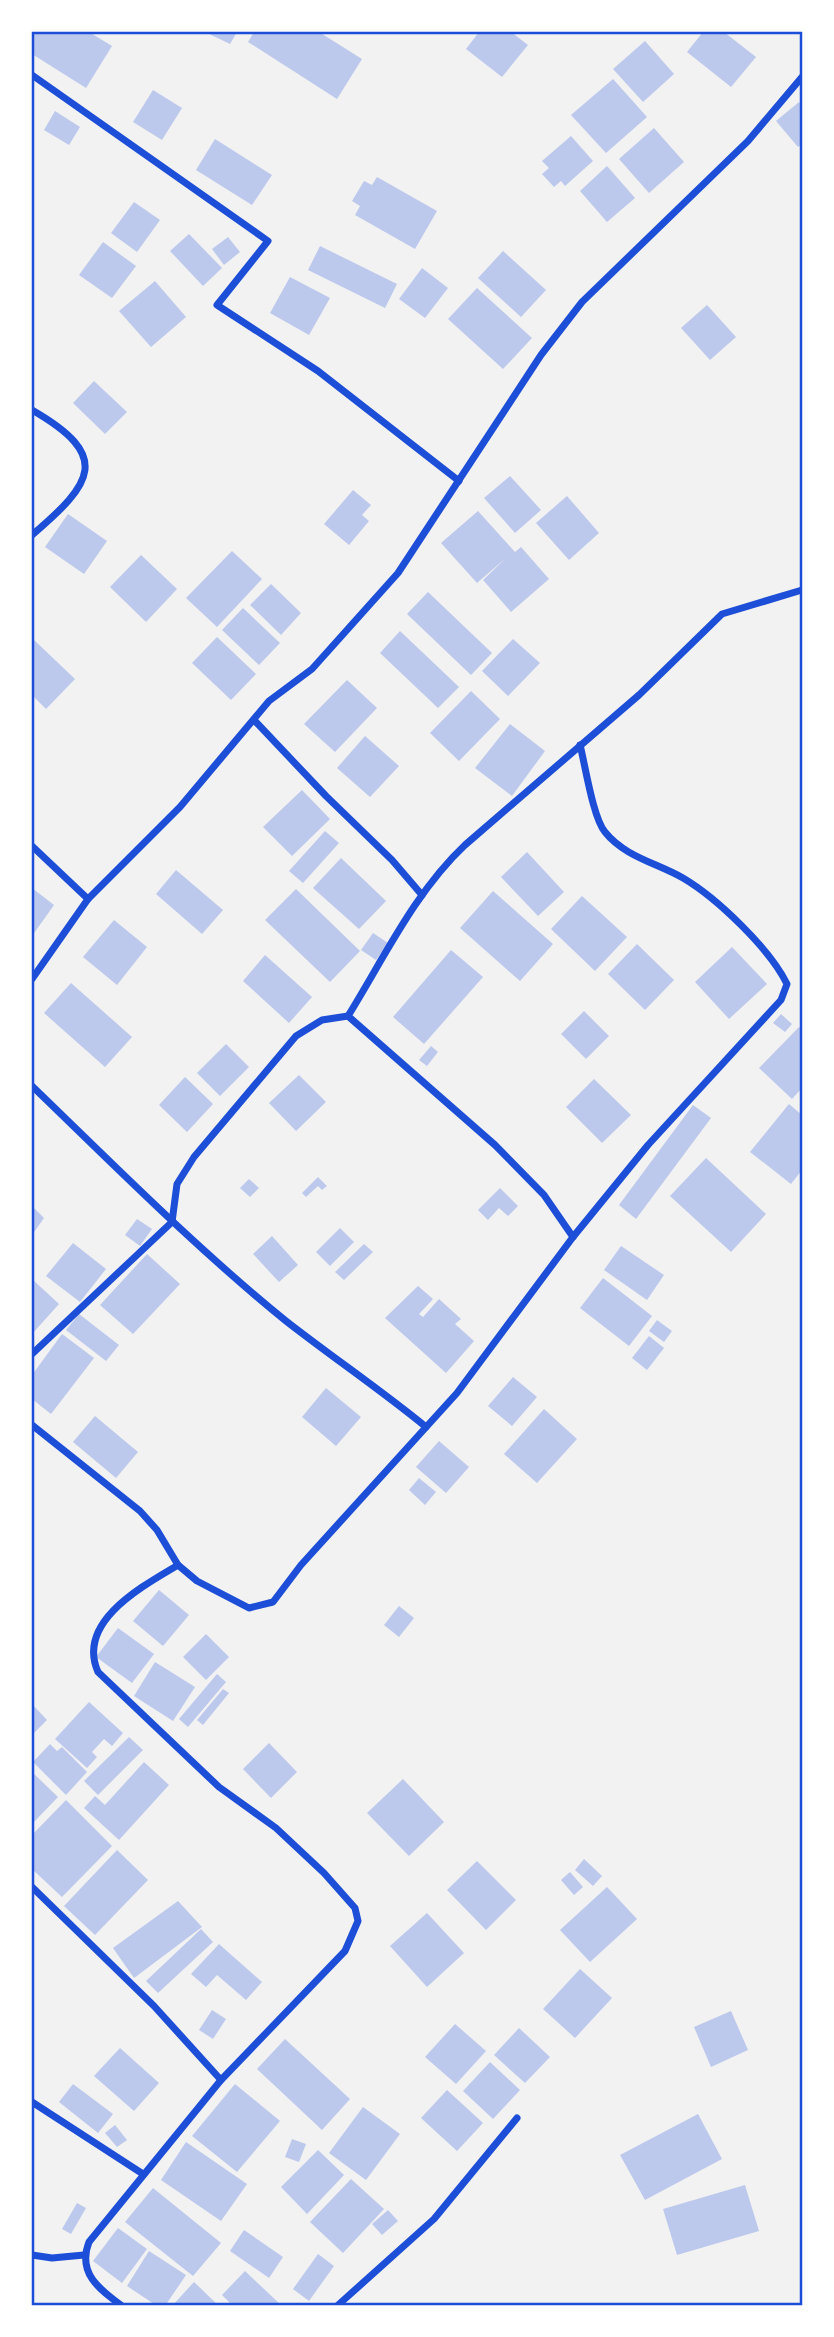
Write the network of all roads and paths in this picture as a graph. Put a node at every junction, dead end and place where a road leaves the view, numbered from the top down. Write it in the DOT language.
graph roads {
  1 [pos="32,75"];
  2 [pos="803,77"];
  3 [pos="32,410"];
  4 [pos="459,481"];
  5 [pos="32,535"];
  6 [pos="803,590"];
  7 [pos="254,720"];
  8 [pos="580,745"];
  9 [pos="32,846"];
  10 [pos="422,895"];
  11 [pos="88,899"];
  12 [pos="32,979"];
  13 [pos="348,1016"];
  14 [pos="32,1086"];
  15 [pos="172,1222"];
  16 [pos="573,1237"];
  17 [pos="32,1354"];
  18 [pos="32,1425"];
  19 [pos="426,1427"];
  20 [pos="178,1565"];
  21 [pos="32,1887"];
  22 [pos="221,2080"];
  23 [pos="32,2102"];
  24 [pos="517,2118"];
  25 [pos="144,2174"];
  26 [pos="32,2255"];
  27 [pos="84,2255"];
  28 [pos="122,2305"];
  29 [pos="337,2305"];
  1 -- 4 [label="street"];
  2 -- 4 [label="street"];
  3 -- 5 [label="street"];
  4 -- 7 [label="street"];
  6 -- 8 [label="street"];
  7 -- 10 [label="street"];
  7 -- 11 [label="street"];
  8 -- 10 [label="street"];
  8 -- 16 [label="street"];
  9 -- 11 [label="street"];
  10 -- 13 [label="street"];
  11 -- 12 [label="street"];
  13 -- 15 [label="street"];
  13 -- 16 [label="street"];
  14 -- 15 [label="street"];
  15 -- 17 [label="street"];
  15 -- 19 [label="street"];
  16 -- 19 [label="street"];
  18 -- 20 [label="street"];
  19 -- 20 [label="street"];
  20 -- 22 [label="street"];
  21 -- 22 [label="street"];
  22 -- 25 [label="street"];
  23 -- 25 [label="street"];
  24 -- 29 [label="street"];
  25 -- 27 [label="street"];
  26 -- 27 [label="street"];
  27 -- 28 [label="street"];
}
